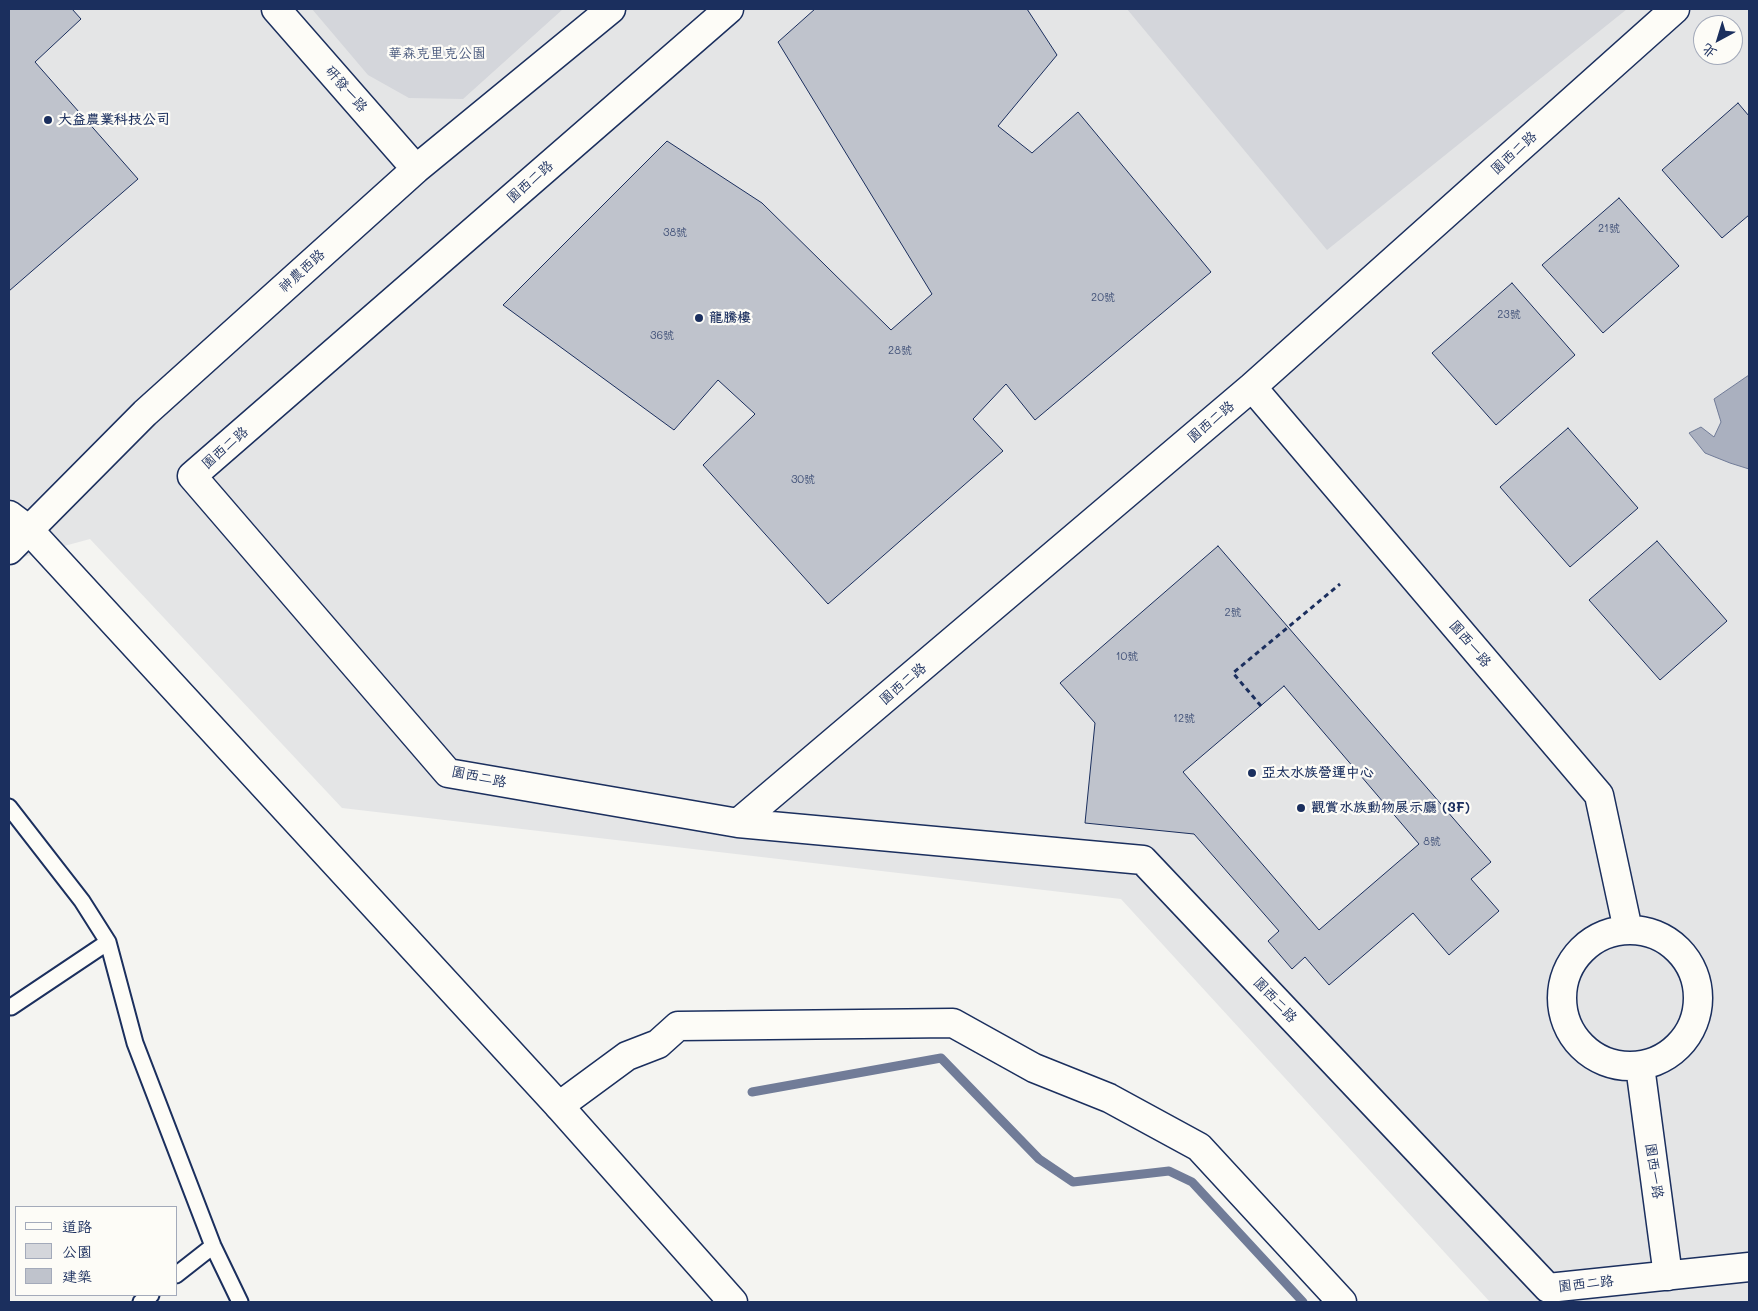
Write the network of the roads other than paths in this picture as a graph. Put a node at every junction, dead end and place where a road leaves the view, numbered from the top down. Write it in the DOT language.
graph roads {
  1 [pos="276,9"];
  2 [pos="611,9"];
  3 [pos="729,9"];
  4 [pos="1675,9"];
  5 [pos="416,169"];
  6 [pos="1252,387"];
  7 [pos="15,526"];
  8 [pos="9,550"];
  9 [pos="9,807"];
  10 [pos="738,823"];
  11 [pos="1628,930"];
  12 [pos="108,942"];
  13 [pos="11,1007"];
  14 [pos="1640,1066"];
  15 [pos="559,1106"];
  16 [pos="213,1246"];
  17 [pos="1749,1267"];
  18 [pos="178,1273"];
  19 [pos="1668,1276"];
  20 [pos="240,1302"];
  21 [pos="733,1302"];
  22 [pos="1342,1302"];
  1 -- 5 [label="street, 研發一路"];
  2 -- 5 [label="street, 神農西路"];
  3 -- 10 [label="street, 園西二路"];
  4 -- 6 [label="street, 園西二路"];
  5 -- 7 [label="street, 神農西路"];
  6 -- 10 [label="street, 園西二路"];
  6 -- 11 [label="street, 園西一路"];
  7 -- 8 [label="street, 神農西路"];
  7 -- 15 [label="street"];
  9 -- 12 [label="lane"];
  10 -- 19 [label="street, 園西二路"];
  11 -- 14 [label="street"];
  11 -- 14 [label="street"];
  12 -- 13 [label="lane"];
  12 -- 16 [label="lane"];
  14 -- 19 [label="street, 園西一路"];
  15 -- 21 [label="street"];
  15 -- 22 [label="street"];
  16 -- 18 [label="lane"];
  16 -- 20 [label="lane"];
  17 -- 19 [label="street, 園西二路"];
}
